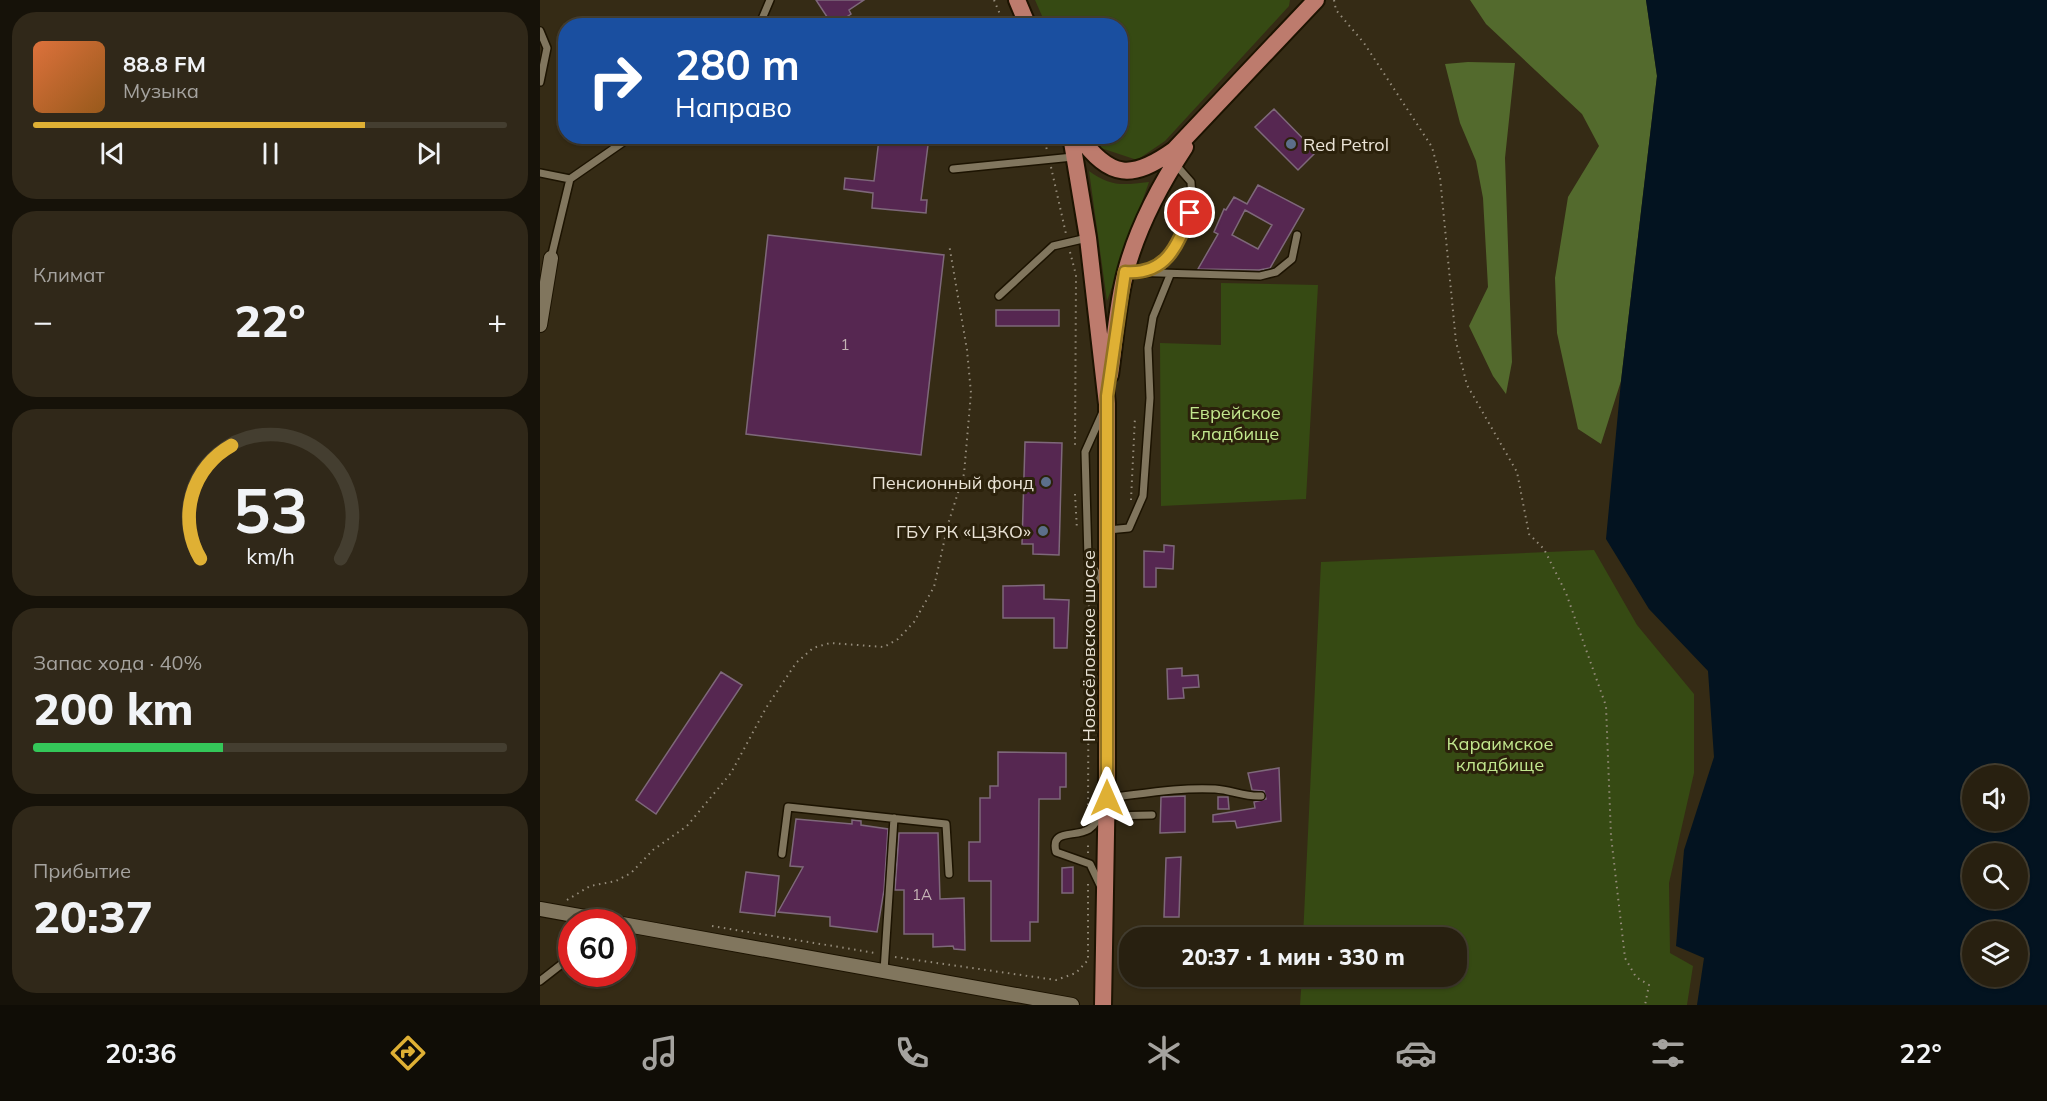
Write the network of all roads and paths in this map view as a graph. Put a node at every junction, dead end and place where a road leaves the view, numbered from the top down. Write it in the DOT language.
graph roads {
  1 [pos="770,0"];
  2 [pos="994,0"];
  3 [pos="1017,0"];
  4 [pos="1303,0"];
  5 [pos="1316,0"];
  6 [pos="1334,0"];
  7 [pos="762,18"];
  8 [pos="1002,18"];
  9 [pos="1025,18"];
  10 [pos="540,31"];
  11 [pos="1276,44"];
  12 [pos="540,82"];
  13 [pos="1211,112"];
  14 [pos="620,144"];
  15 [pos="1045,144"];
  16 [pos="1072,144"];
  17 [pos="1085,144"];
  18 [pos="1074,157"];
  19 [pos="1049,160"];
  20 [pos="1174,164"];
  21 [pos="953,169"];
  22 [pos="540,173"];
  23 [pos="570,179"];
  24 [pos="1297,235"];
  25 [pos="1088,238"];
  26 [pos="1068,242"];
  27 [pos="949,244"];
  28 [pos="551,258"];
  29 [pos="1125,272"];
  30 [pos="1143,274"];
  31 [pos="1170,275"];
  32 [pos="999,296"];
  33 [pos="540,325"];
  34 [pos="1107,400"];
  35 [pos="1135,417"];
  36 [pos="1076,450"];
  37 [pos="1076,484"];
  38 [pos="1130,505"];
  39 [pos="1108,530"];
  40 [pos="1078,536"];
  41 [pos="1089,578"];
  42 [pos="1108,591"];
  43 [pos="1107,777"];
  44 [pos="1261,796"];
  45 [pos="1107,798"];
  46 [pos="1152,815"];
  47 [pos="1107,816"];
  48 [pos="894,818"];
  49 [pos="1088,831"];
  50 [pos="782,854"];
  51 [pos="1088,863"];
  52 [pos="949,874"];
  53 [pos="1103,894"];
  54 [pos="563,902"];
  55 [pos="575,904"];
  56 [pos="545,910"];
  57 [pos="702,924"];
  58 [pos="636,927"];
  59 [pos="885,955"];
  60 [pos="558,968"];
  61 [pos="884,972"];
  62 [pos="540,981"];
  63 [pos="1072,1005"];
  64 [pos="1102,1005"];
  65 [pos="1645,1005"];
  1 -- 7 [label="lane"];
  2 -- 8 [label="path"];
  3 -- 9 [label="main road"];
  4 -- 11 [label="main road"];
  5 -- 11 [label="main road"];
  6 -- 65 [label="path"];
  10 -- 12 [label="lane"];
  11 -- 13 [label="main road"];
  13 -- 17 [label="main road"];
  13 -- 20 [label="main road, Новосёловское шоссе"];
  14 -- 23 [label="lane"];
  15 -- 19 [label="path"];
  16 -- 18 [label="main road, Новосёловское шоссе"];
  18 -- 19 [label="lane"];
  18 -- 25 [label="main road, Новосёловское шоссе"];
  19 -- 21 [label="lane"];
  19 -- 26 [label="path"];
  20 -- 29 [label="main road, Новосёловское шоссе"];
  20 -- 30 [label="lane"];
  22 -- 23 [label="lane"];
  23 -- 28 [label="lane"];
  24 -- 31 [label="lane"];
  25 -- 26 [label="lane"];
  25 -- 34 [label="main road, Новосёловское шоссе"];
  26 -- 32 [label="lane"];
  26 -- 36 [label="path"];
  27 -- 56 [label="path"];
  28 -- 33 [label="street"];
  29 -- 30 [label="lane"];
  29 -- 34 [label="main road, Новосёловское шоссе"];
  30 -- 31 [label="lane"];
  31 -- 39 [label="lane"];
  34 -- 39 [label="main road, Новосёловское шоссе"];
  34 -- 42 [label="lane"];
  35 -- 38 [label="path"];
  37 -- 40 [label="path"];
  39 -- 42 [label="main road, Новосёловское шоссе"];
  41 -- 49 [label="path"];
  42 -- 43 [label="main road, Новосёловское шоссе"];
  43 -- 45 [label="main road, Новосёловское шоссе"];
  43 -- 49 [label="lane"];
  44 -- 45 [label="lane"];
  45 -- 47 [label="main road, Новосёловское шоссе"];
  46 -- 47 [label="lane"];
  47 -- 53 [label="main road, Новосёловское шоссе"];
  48 -- 50 [label="lane"];
  48 -- 52 [label="lane"];
  48 -- 59 [label="lane"];
  49 -- 51 [label="path"];
  49 -- 51 [label="lane"];
  51 -- 53 [label="lane"];
  51 -- 59 [label="path"];
  53 -- 64 [label="main road, Новосёловское шоссе"];
  54 -- 55 [label="path"];
  57 -- 59 [label="path"];
  58 -- 61 [label="street"];
  59 -- 61 [label="lane"];
  60 -- 62 [label="lane"];
  61 -- 63 [label="street"];
}
